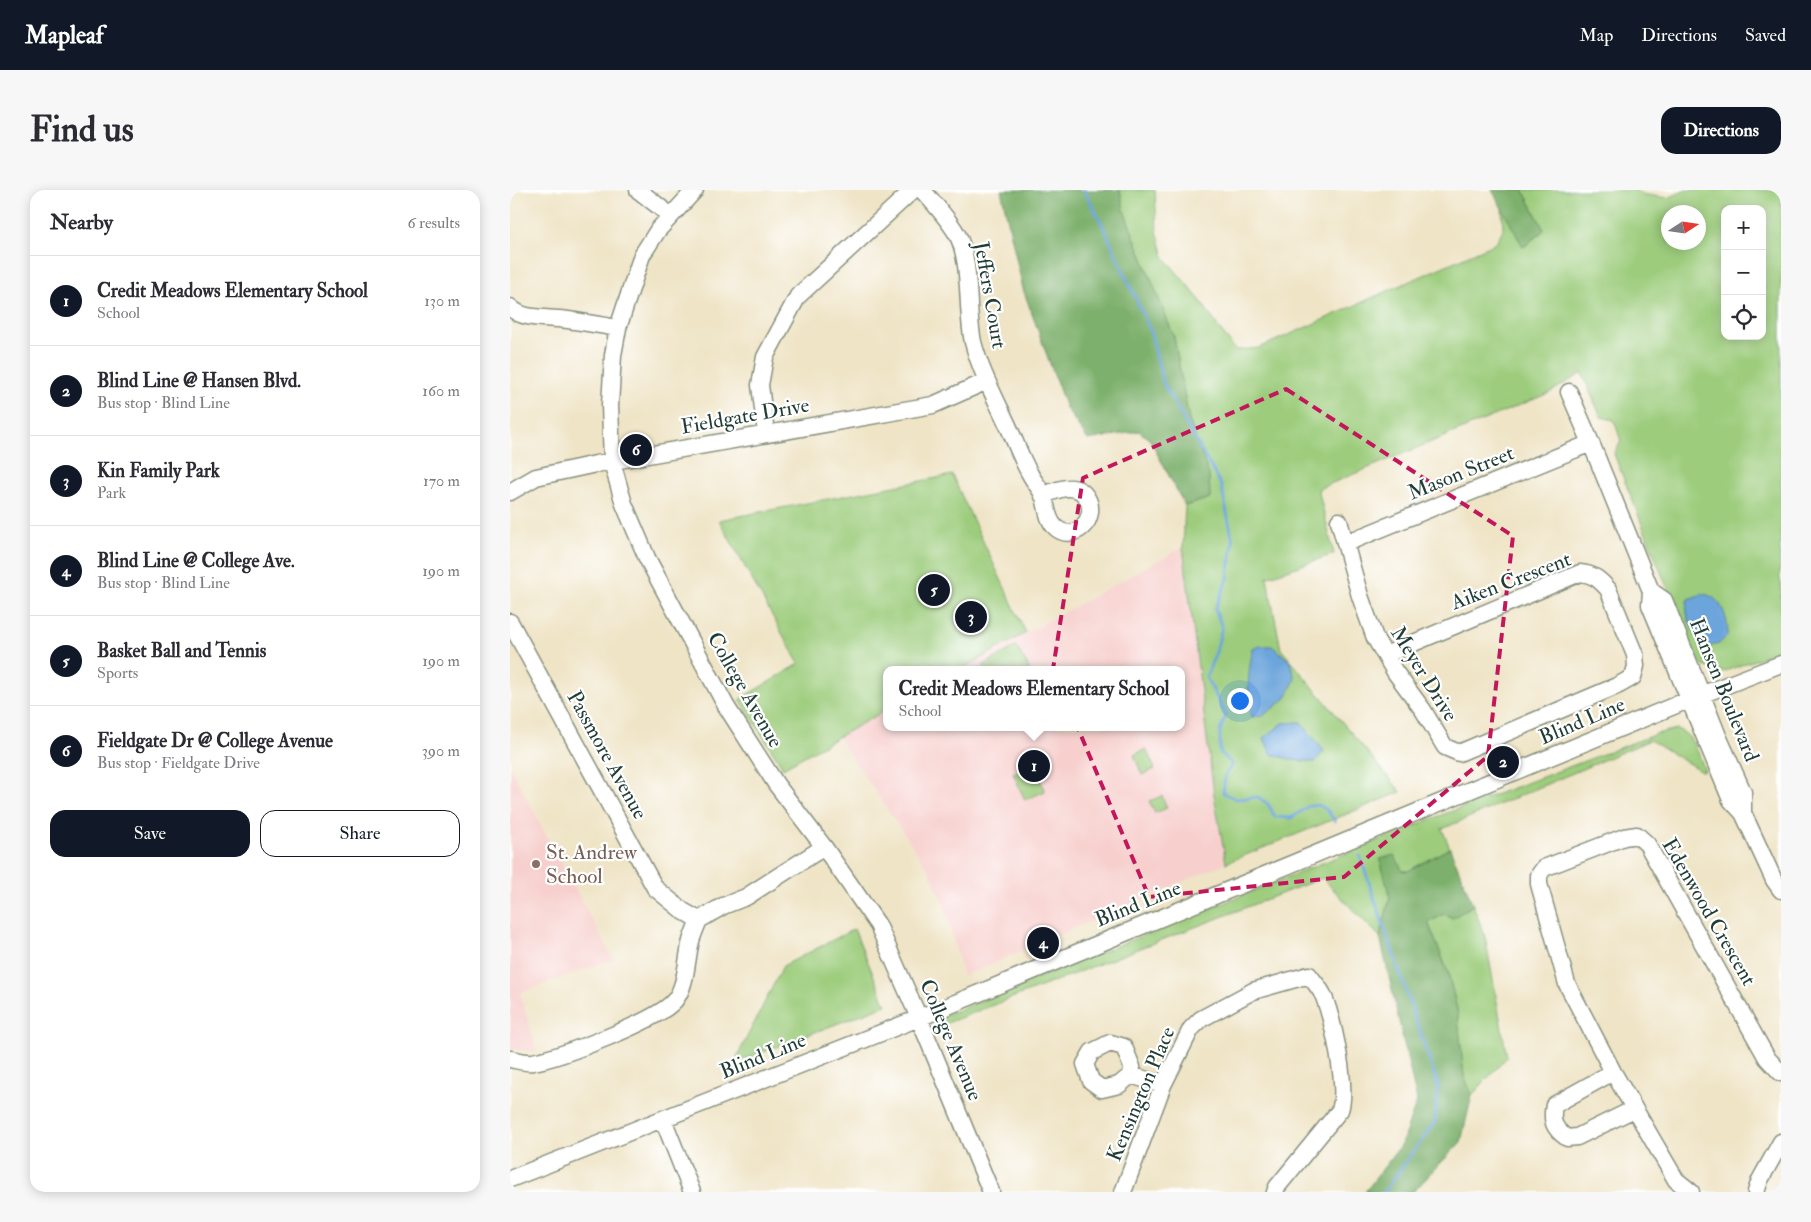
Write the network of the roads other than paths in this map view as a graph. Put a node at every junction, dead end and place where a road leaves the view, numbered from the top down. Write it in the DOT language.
graph roads {
  1 [pos="638,190"];
  2 [pos="695,190"];
  3 [pos="913,190"];
  4 [pos="922,190"];
  5 [pos="671,216"];
  6 [pos="510,307"];
  7 [pos="618,328"];
  8 [pos="987,381"];
  9 [pos="1569,392"];
  10 [pos="766,433"];
  11 [pos="1591,442"];
  12 [pos="612,462"];
  13 [pos="510,492"];
  14 [pos="1043,496"];
  15 [pos="1339,521"];
  16 [pos="1346,543"];
  17 [pos="510,622"];
  18 [pos="1385,655"];
  19 [pos="1781,664"];
  20 [pos="1695,697"];
  21 [pos="1459,753"];
  22 [pos="824,847"];
  23 [pos="1781,890"];
  24 [pos="699,920"];
  25 [pos="919,1018"];
  26 [pos="510,1059"];
  27 [pos="1614,1072"];
  28 [pos="1781,1073"];
  29 [pos="1131,1075"];
  30 [pos="1163,1085"];
  31 [pos="1634,1109"];
  32 [pos="664,1119"];
  33 [pos="1781,1142"];
  34 [pos="510,1180"];
  35 [pos="692,1192"];
  36 [pos="991,1192"];
  37 [pos="1123,1192"];
  38 [pos="1275,1192"];
  39 [pos="1691,1192"];
  40 [pos="1756,1192"];
  1 -- 5 [label="street"];
  2 -- 5 [label="street, College Avenue"];
  3 -- 10 [label="street"];
  4 -- 8 [label="street, Jeffers Court"];
  5 -- 7 [label="street, College Avenue"];
  6 -- 7 [label="street"];
  7 -- 12 [label="street, College Avenue"];
  8 -- 10 [label="street, Fieldgate Drive"];
  8 -- 14 [label="street, Jeffers Court"];
  9 -- 11 [label="street, Hansen Boulevard"];
  10 -- 12 [label="street, Fieldgate Drive"];
  11 -- 16 [label="street, Mason Street"];
  11 -- 20 [label="street, Hansen Boulevard"];
  12 -- 13 [label="street, Fieldgate Drive"];
  12 -- 22 [label="street, College Avenue"];
  15 -- 16 [label="street, Meyer Drive"];
  16 -- 18 [label="street, Meyer Drive"];
  17 -- 24 [label="street, Passmore Avenue"];
  18 -- 21 [label="street, Meyer Drive"];
  18 -- 21 [label="street, Aiken Crescent"];
  19 -- 20 [label="street, Blind Line"];
  20 -- 23 [label="street, Hansen Boulevard"];
  20 -- 25 [label="street, Blind Line"];
  22 -- 24 [label="street"];
  22 -- 25 [label="street, College Avenue"];
  24 -- 26 [label="street"];
  25 -- 32 [label="street, Blind Line"];
  25 -- 36 [label="street, College Avenue"];
  27 -- 28 [label="street, Edenwood Crescent"];
  27 -- 31 [label="street, Edenwood Crescent"];
  27 -- 31 [label="street"];
  29 -- 30 [label="street"];
  30 -- 37 [label="street, Kensington Place"];
  30 -- 38 [label="street, Kensington Place"];
  31 -- 39 [label="street, Edenwood Crescent"];
  32 -- 34 [label="street, Blind Line"];
  32 -- 35 [label="street"];
  33 -- 40 [label="street"];
}
